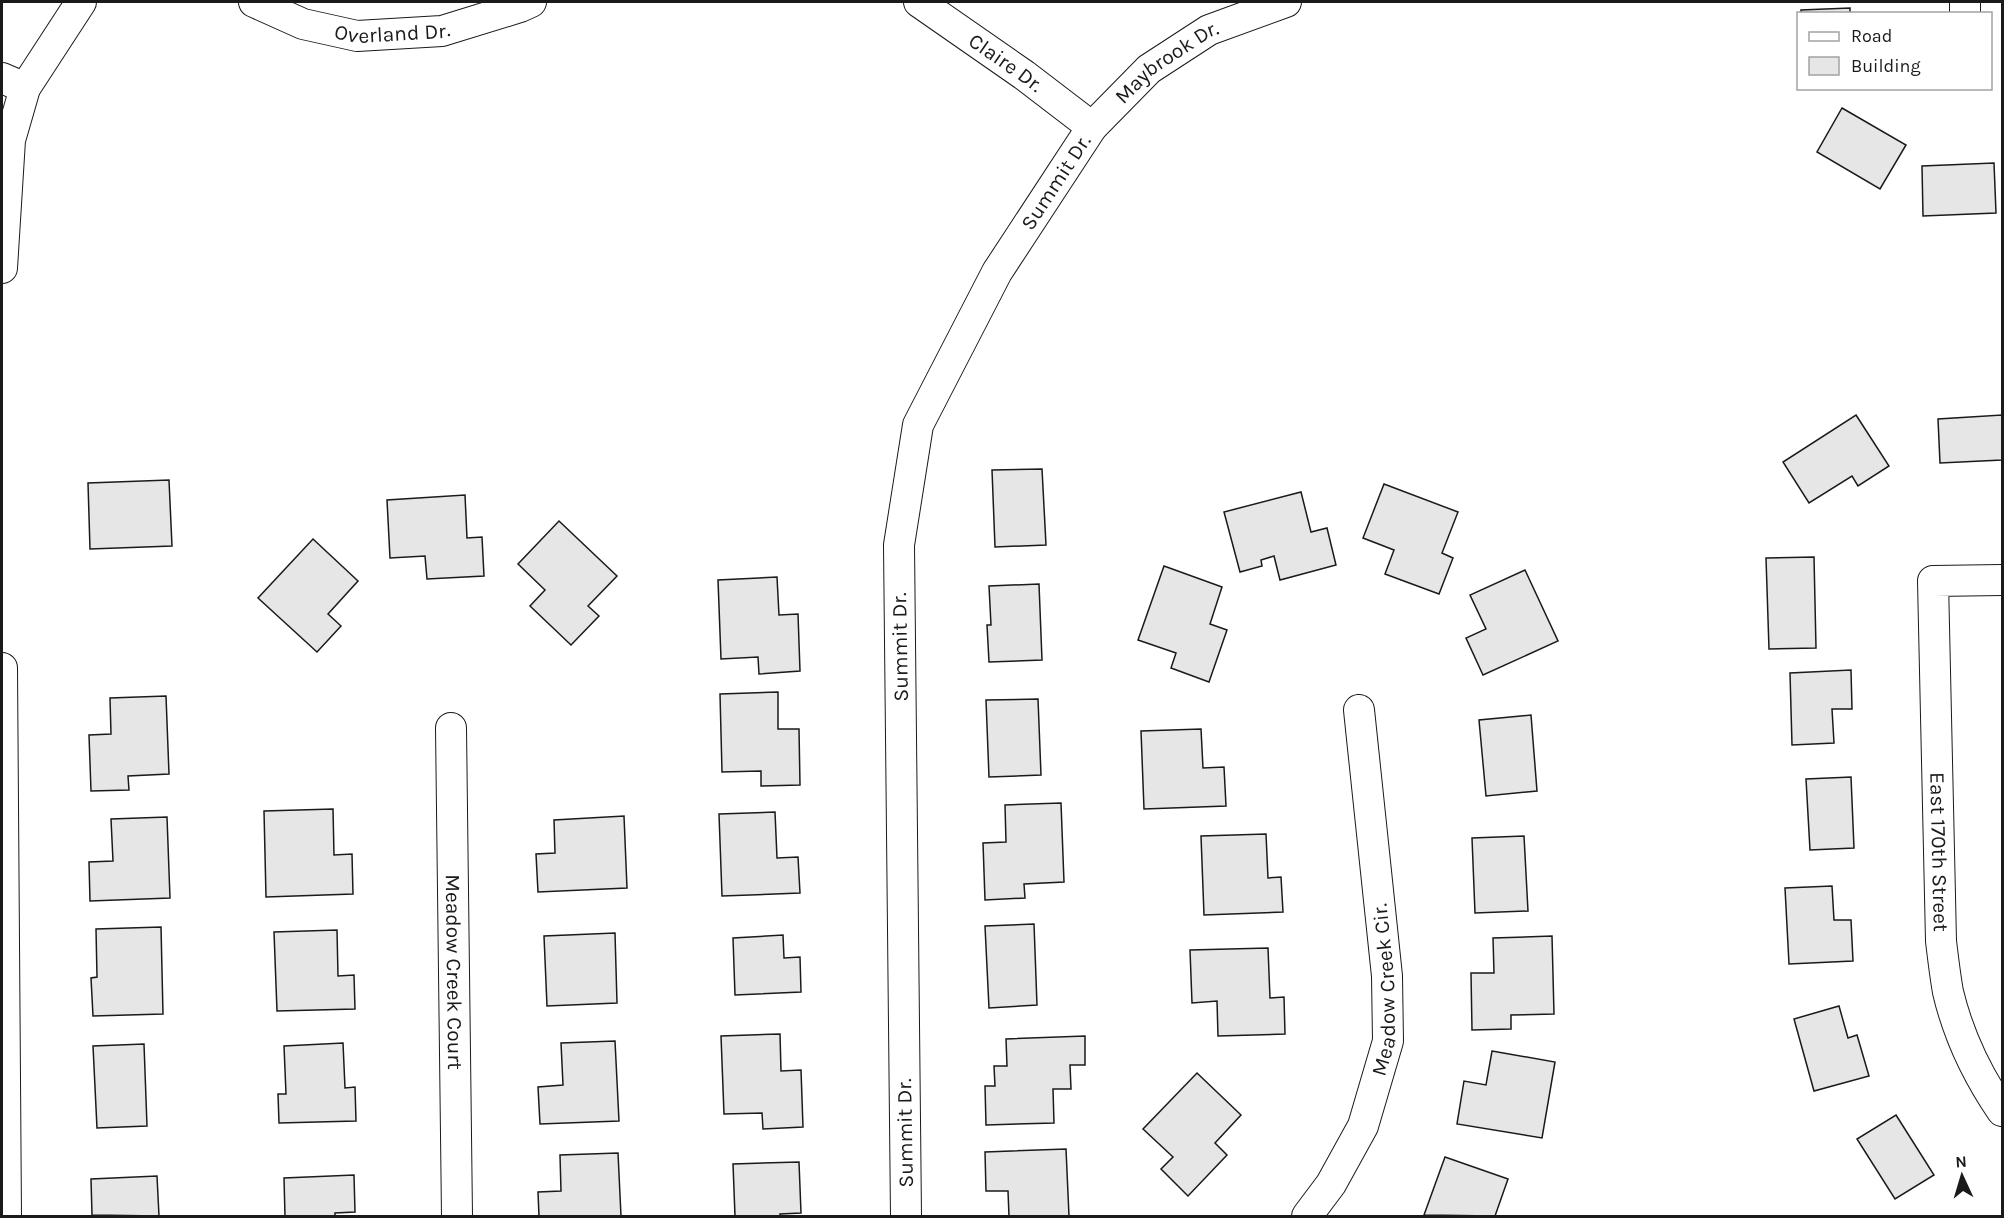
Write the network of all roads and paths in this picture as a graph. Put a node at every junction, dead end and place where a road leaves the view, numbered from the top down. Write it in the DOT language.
graph roads {
  1 [pos="81,2"];
  2 [pos="254,2"];
  3 [pos="531,2"];
  4 [pos="919,2"];
  5 [pos="1286,2"];
  6 [pos="13,83"];
  7 [pos="1092,127"];
  8 [pos="2,268"];
  9 [pos="2002,580"];
  10 [pos="2,668"];
  11 [pos="1359,711"];
  12 [pos="451,728"];
  13 [pos="2002,1111"];
  14 [pos="6,1216"];
  15 [pos="457,1216"];
  16 [pos="906,1216"];
  17 [pos="1307,1216"];
  1 -- 6 [label="street"];
  2 -- 3 [label="street, Overland Dr."];
  4 -- 7 [label="street, Claire Dr."];
  5 -- 7 [label="street, Maybrook Dr."];
  6 -- 8 [label="street"];
  7 -- 16 [label="street, Summit Dr."];
  9 -- 13 [label="street, East 170th Street"];
  10 -- 14 [label="street"];
  11 -- 17 [label="street, Meadow Creek Cir."];
  12 -- 15 [label="street, Meadow Creek Court"];
}
